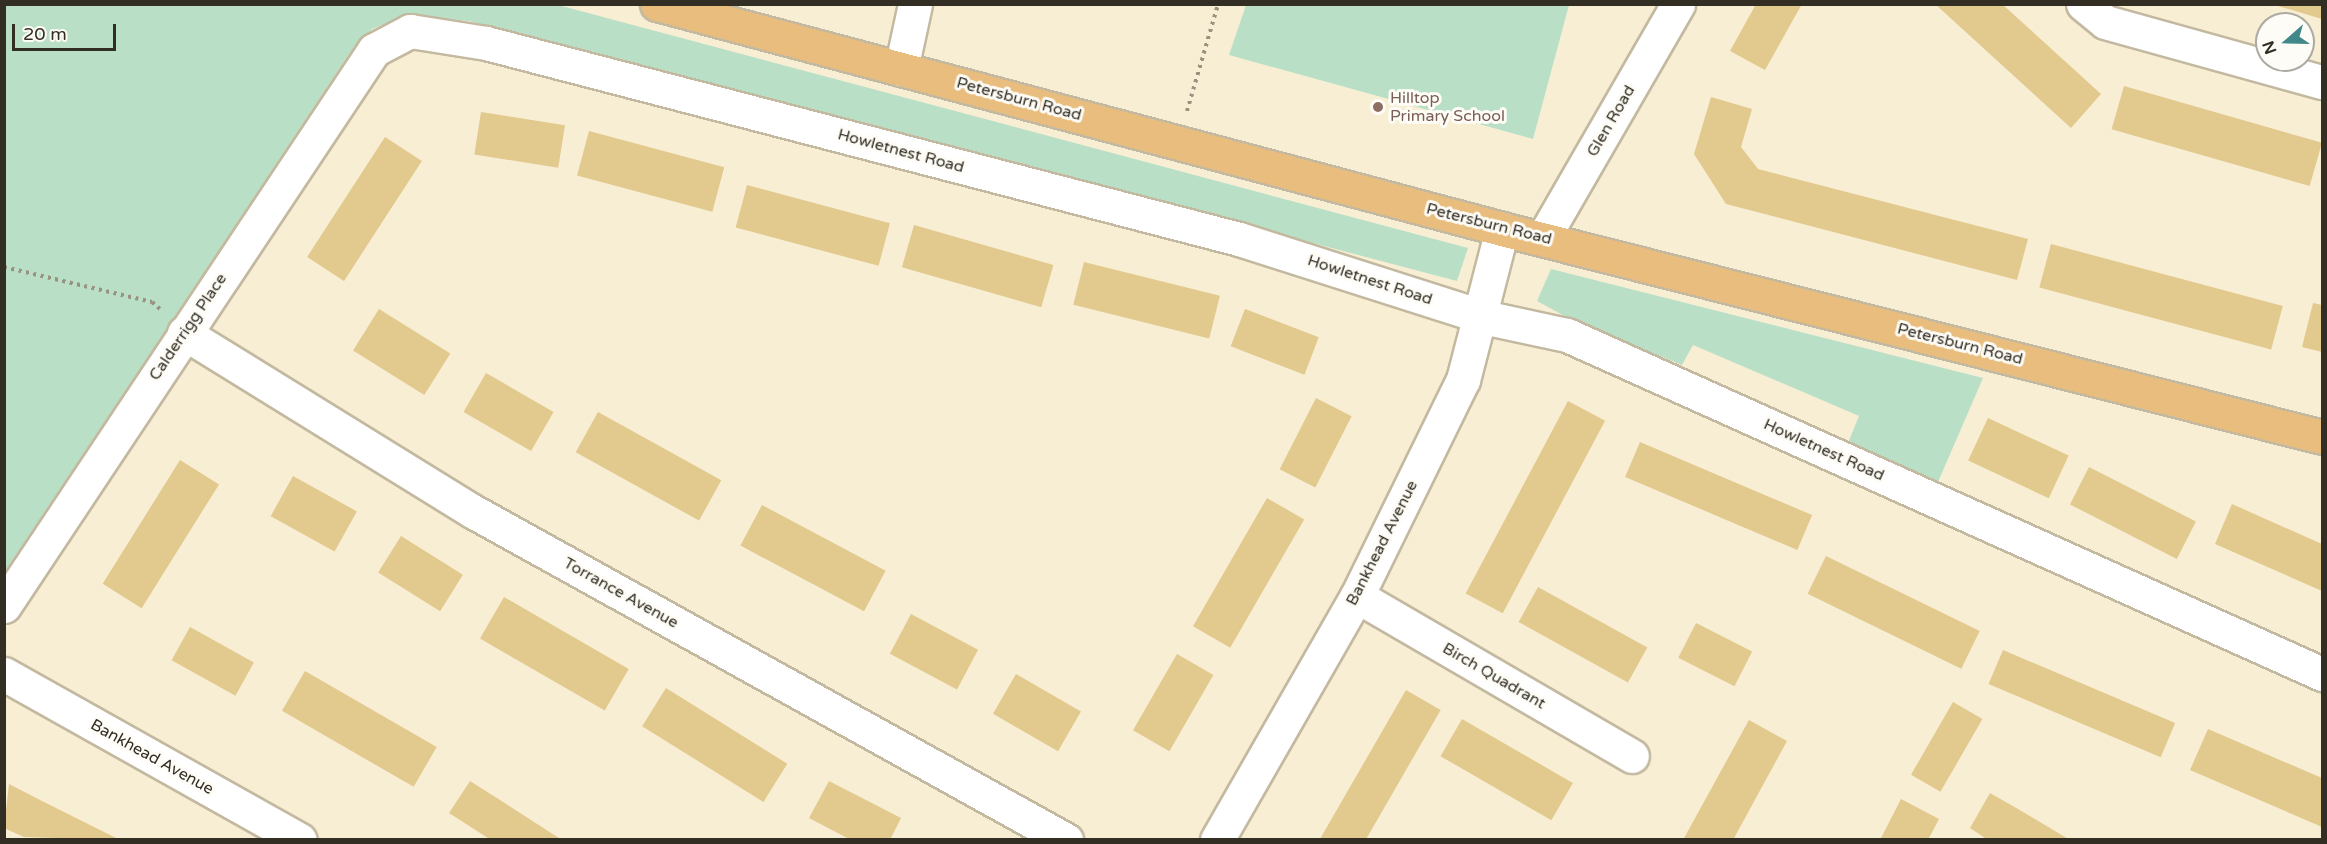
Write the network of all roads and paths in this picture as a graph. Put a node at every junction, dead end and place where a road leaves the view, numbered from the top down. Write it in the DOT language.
graph roads {
  1 [pos="657,4"];
  2 [pos="915,4"];
  3 [pos="1218,4"];
  4 [pos="1678,4"];
  5 [pos="2083,4"];
  6 [pos="374,50"];
  7 [pos="901,69"];
  8 [pos="2322,82"];
  9 [pos="1178,140"];
  10 [pos="1502,229"];
  11 [pos="1543,238"];
  12 [pos="4,267"];
  13 [pos="1483,317"];
  14 [pos="184,333"];
  15 [pos="2322,437"];
  16 [pos="1357,596"];
  17 [pos="4,606"];
  18 [pos="4,674"];
  19 [pos="2322,674"];
  20 [pos="1632,756"];
  21 [pos="288,837"];
  22 [pos="1066,840"];
  23 [pos="1217,840"];
  1 -- 7 [label="main road, Petersburn Road"];
  2 -- 7 [label="street"];
  3 -- 9 [label="path"];
  4 -- 11 [label="street, Glen Road"];
  5 -- 8 [label="street"];
  6 -- 13 [label="street, Howletnest Road"];
  6 -- 14 [label="street, Calderrigg Place"];
  7 -- 9 [label="main road, Petersburn Road"];
  9 -- 10 [label="main road, Petersburn Road"];
  10 -- 11 [label="main road, Petersburn Road"];
  10 -- 13 [label="street, Bankhead Avenue"];
  11 -- 15 [label="main road, Petersburn Road"];
  12 -- 14 [label="path"];
  13 -- 16 [label="street, Bankhead Avenue"];
  13 -- 19 [label="street, Howletnest Road"];
  14 -- 17 [label="street, Calderrigg Place"];
  14 -- 22 [label="street, Torrance Avenue"];
  16 -- 20 [label="street, Birch Quadrant"];
  16 -- 23 [label="street, Bankhead Avenue"];
  18 -- 21 [label="street, Bankhead Avenue"];
}
